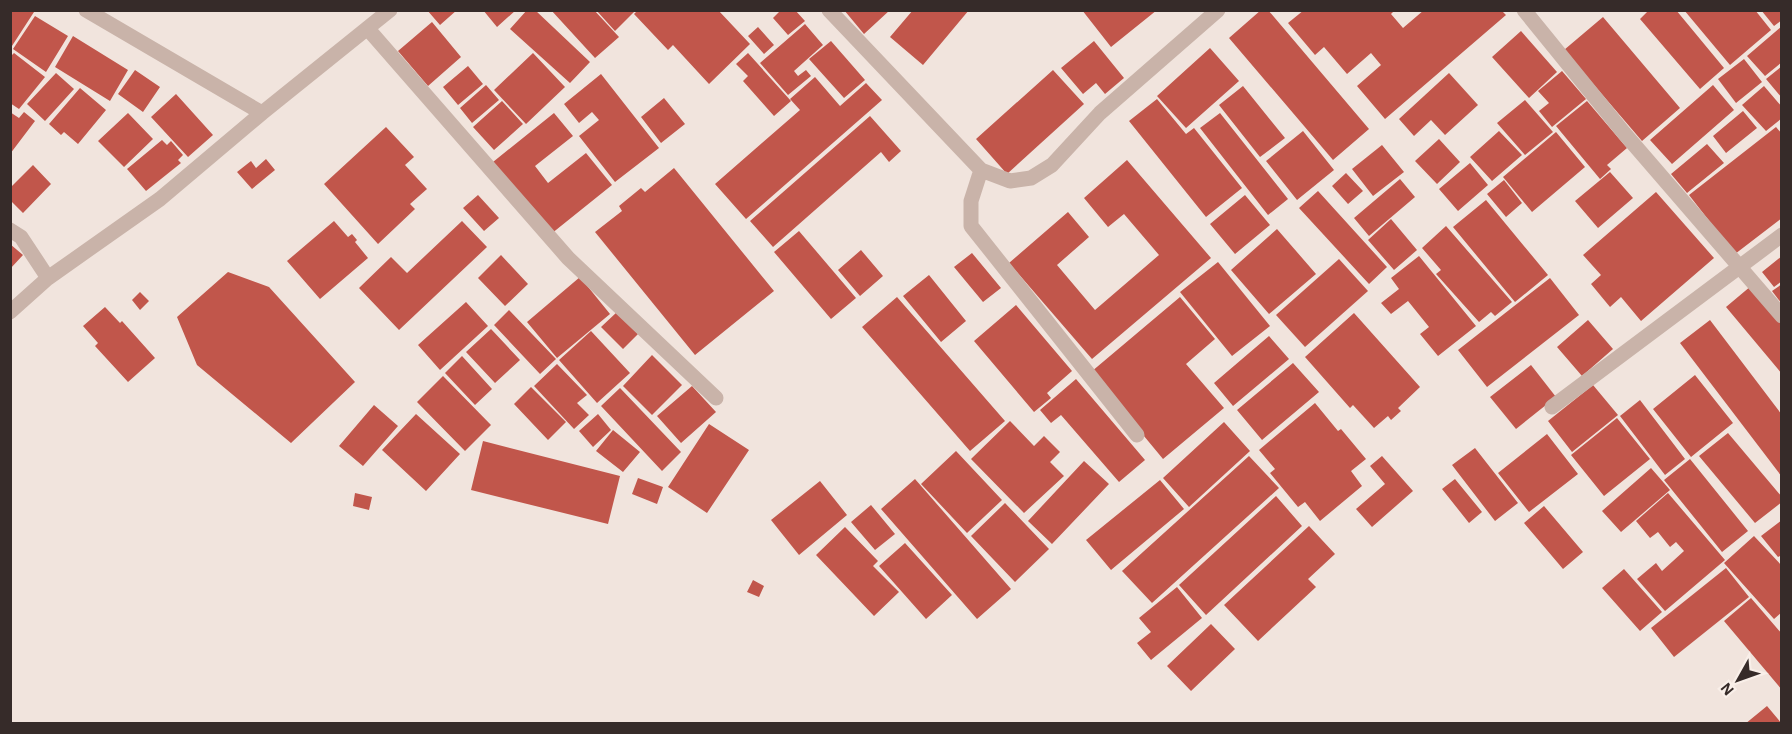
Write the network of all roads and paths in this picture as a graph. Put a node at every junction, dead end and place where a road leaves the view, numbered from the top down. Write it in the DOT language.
graph roads {
  1 [pos="86,10"];
  2 [pos="390,10"];
  3 [pos="829,10"];
  4 [pos="1218,10"];
  5 [pos="1524,10"];
  6 [pos="368,29"];
  7 [pos="262,112"];
  8 [pos="981,170"];
  9 [pos="10,230"];
  10 [pos="1782,235"];
  11 [pos="1739,267"];
  12 [pos="48,279"];
  13 [pos="10,312"];
  14 [pos="1782,316"];
  15 [pos="716,398"];
  16 [pos="1551,407"];
  17 [pos="1137,435"];
  1 -- 7 [label="street"];
  2 -- 6 [label="street"];
  3 -- 8 [label="street"];
  4 -- 8 [label="street"];
  5 -- 11 [label="street"];
  6 -- 7 [label="street"];
  6 -- 15 [label="street"];
  7 -- 12 [label="street"];
  8 -- 17 [label="street"];
  9 -- 12 [label="street"];
  10 -- 11 [label="street"];
  11 -- 14 [label="street"];
  11 -- 16 [label="street"];
  12 -- 13 [label="street"];
}
